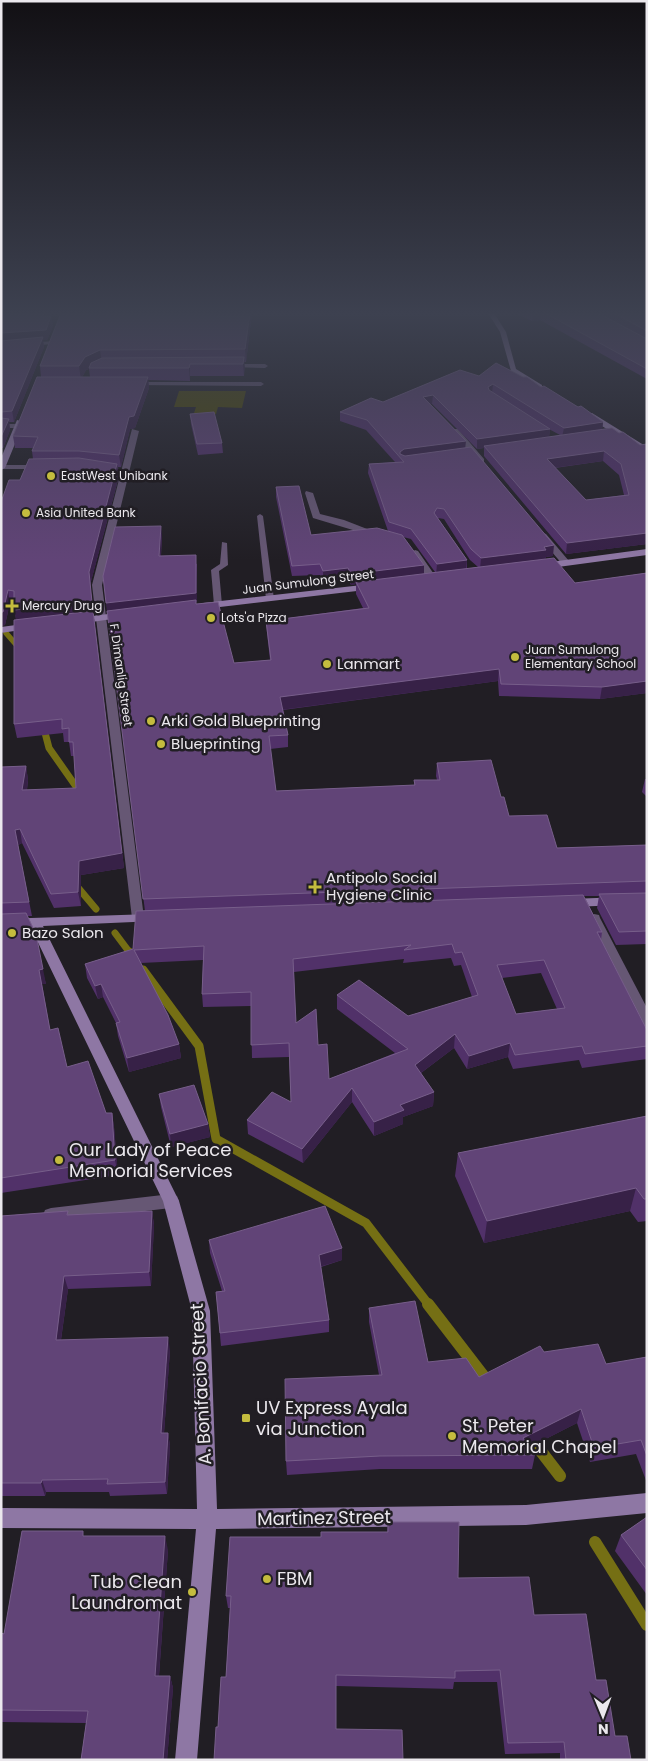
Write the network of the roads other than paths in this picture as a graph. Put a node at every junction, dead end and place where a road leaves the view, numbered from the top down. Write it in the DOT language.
graph roads {
  1 [pos="578,409"];
  2 [pos="22,417"];
  3 [pos="446,423"];
  4 [pos="1,426"];
  5 [pos="18,426"];
  6 [pos="136,432"];
  7 [pos="619,433"];
  8 [pos="610,434"];
  9 [pos="647,450"];
  10 [pos="485,452"];
  11 [pos="471,454"];
  12 [pos="47,466"];
  13 [pos="1,468"];
  14 [pos="487,468"];
  15 [pos="309,493"];
  16 [pos="260,516"];
  17 [pos="535,526"];
  18 [pos="387,537"];
  19 [pos="224,543"];
  20 [pos="410,546"];
  21 [pos="647,552"];
  22 [pos="566,563"];
  23 [pos="536,566"];
  24 [pos="432,580"];
  25 [pos="385,585"];
  26 [pos="270,598"];
  27 [pos="218,604"];
  28 [pos="188,608"];
  29 [pos="129,615"];
  30 [pos="100,618"];
  31 [pos="70,622"];
  32 [pos="41,625"];
  33 [pos="1,630"];
  34 [pos="647,900"];
  35 [pos="586,903"];
  36 [pos="556,904"];
  37 [pos="167,917"];
  38 [pos="138,918"];
  39 [pos="1,923"];
  40 [pos="34,923"];
  41 [pos="647,1022"];
  42 [pos="171,1201"];
  43 [pos="39,1216"];
  44 [pos="647,1503"];
  45 [pos="1,1518"];
  46 [pos="207,1519"];
  47 [pos="186,1760"];
  1 -- 7 [label="street"];
  2 -- 5 [label="street"];
  3 -- 11 [label="street"];
  4 -- 5 [label="lane"];
  5 -- 13 [label="street"];
  6 -- 30 [label="street, F. Dimanlig Street"];
  7 -- 8 [label="street"];
  7 -- 9 [label="street"];
  10 -- 11 [label="street"];
  11 -- 14 [label="street"];
  12 -- 13 [label="street"];
  15 -- 18 [label="street"];
  16 -- 26 [label="lane"];
  17 -- 22 [label="street"];
  19 -- 27 [label="lane"];
  20 -- 24 [label="street"];
  21 -- 22 [label="street"];
  22 -- 23 [label="street"];
  25 -- 26 [label="street, Juan Sumulong Street"];
  26 -- 27 [label="street, Juan Sumulong Street"];
  27 -- 28 [label="street, Juan Sumulong Street"];
  29 -- 30 [label="street"];
  30 -- 31 [label="street"];
  30 -- 38 [label="street, F. Dimanlig Street"];
  32 -- 33 [label="street"];
  34 -- 35 [label="street"];
  35 -- 36 [label="street"];
  35 -- 41 [label="street"];
  37 -- 38 [label="street"];
  38 -- 40 [label="street"];
  39 -- 40 [label="street"];
  40 -- 42 [label="street, A. Bonifacio Street"];
  42 -- 43 [label="street"];
  42 -- 46 [label="street, A. Bonifacio Street"];
  44 -- 46 [label="street, Martinez Street"];
  45 -- 46 [label="street, Martinez Street"];
  46 -- 47 [label="street, A. Bonifacio Street"];
}
